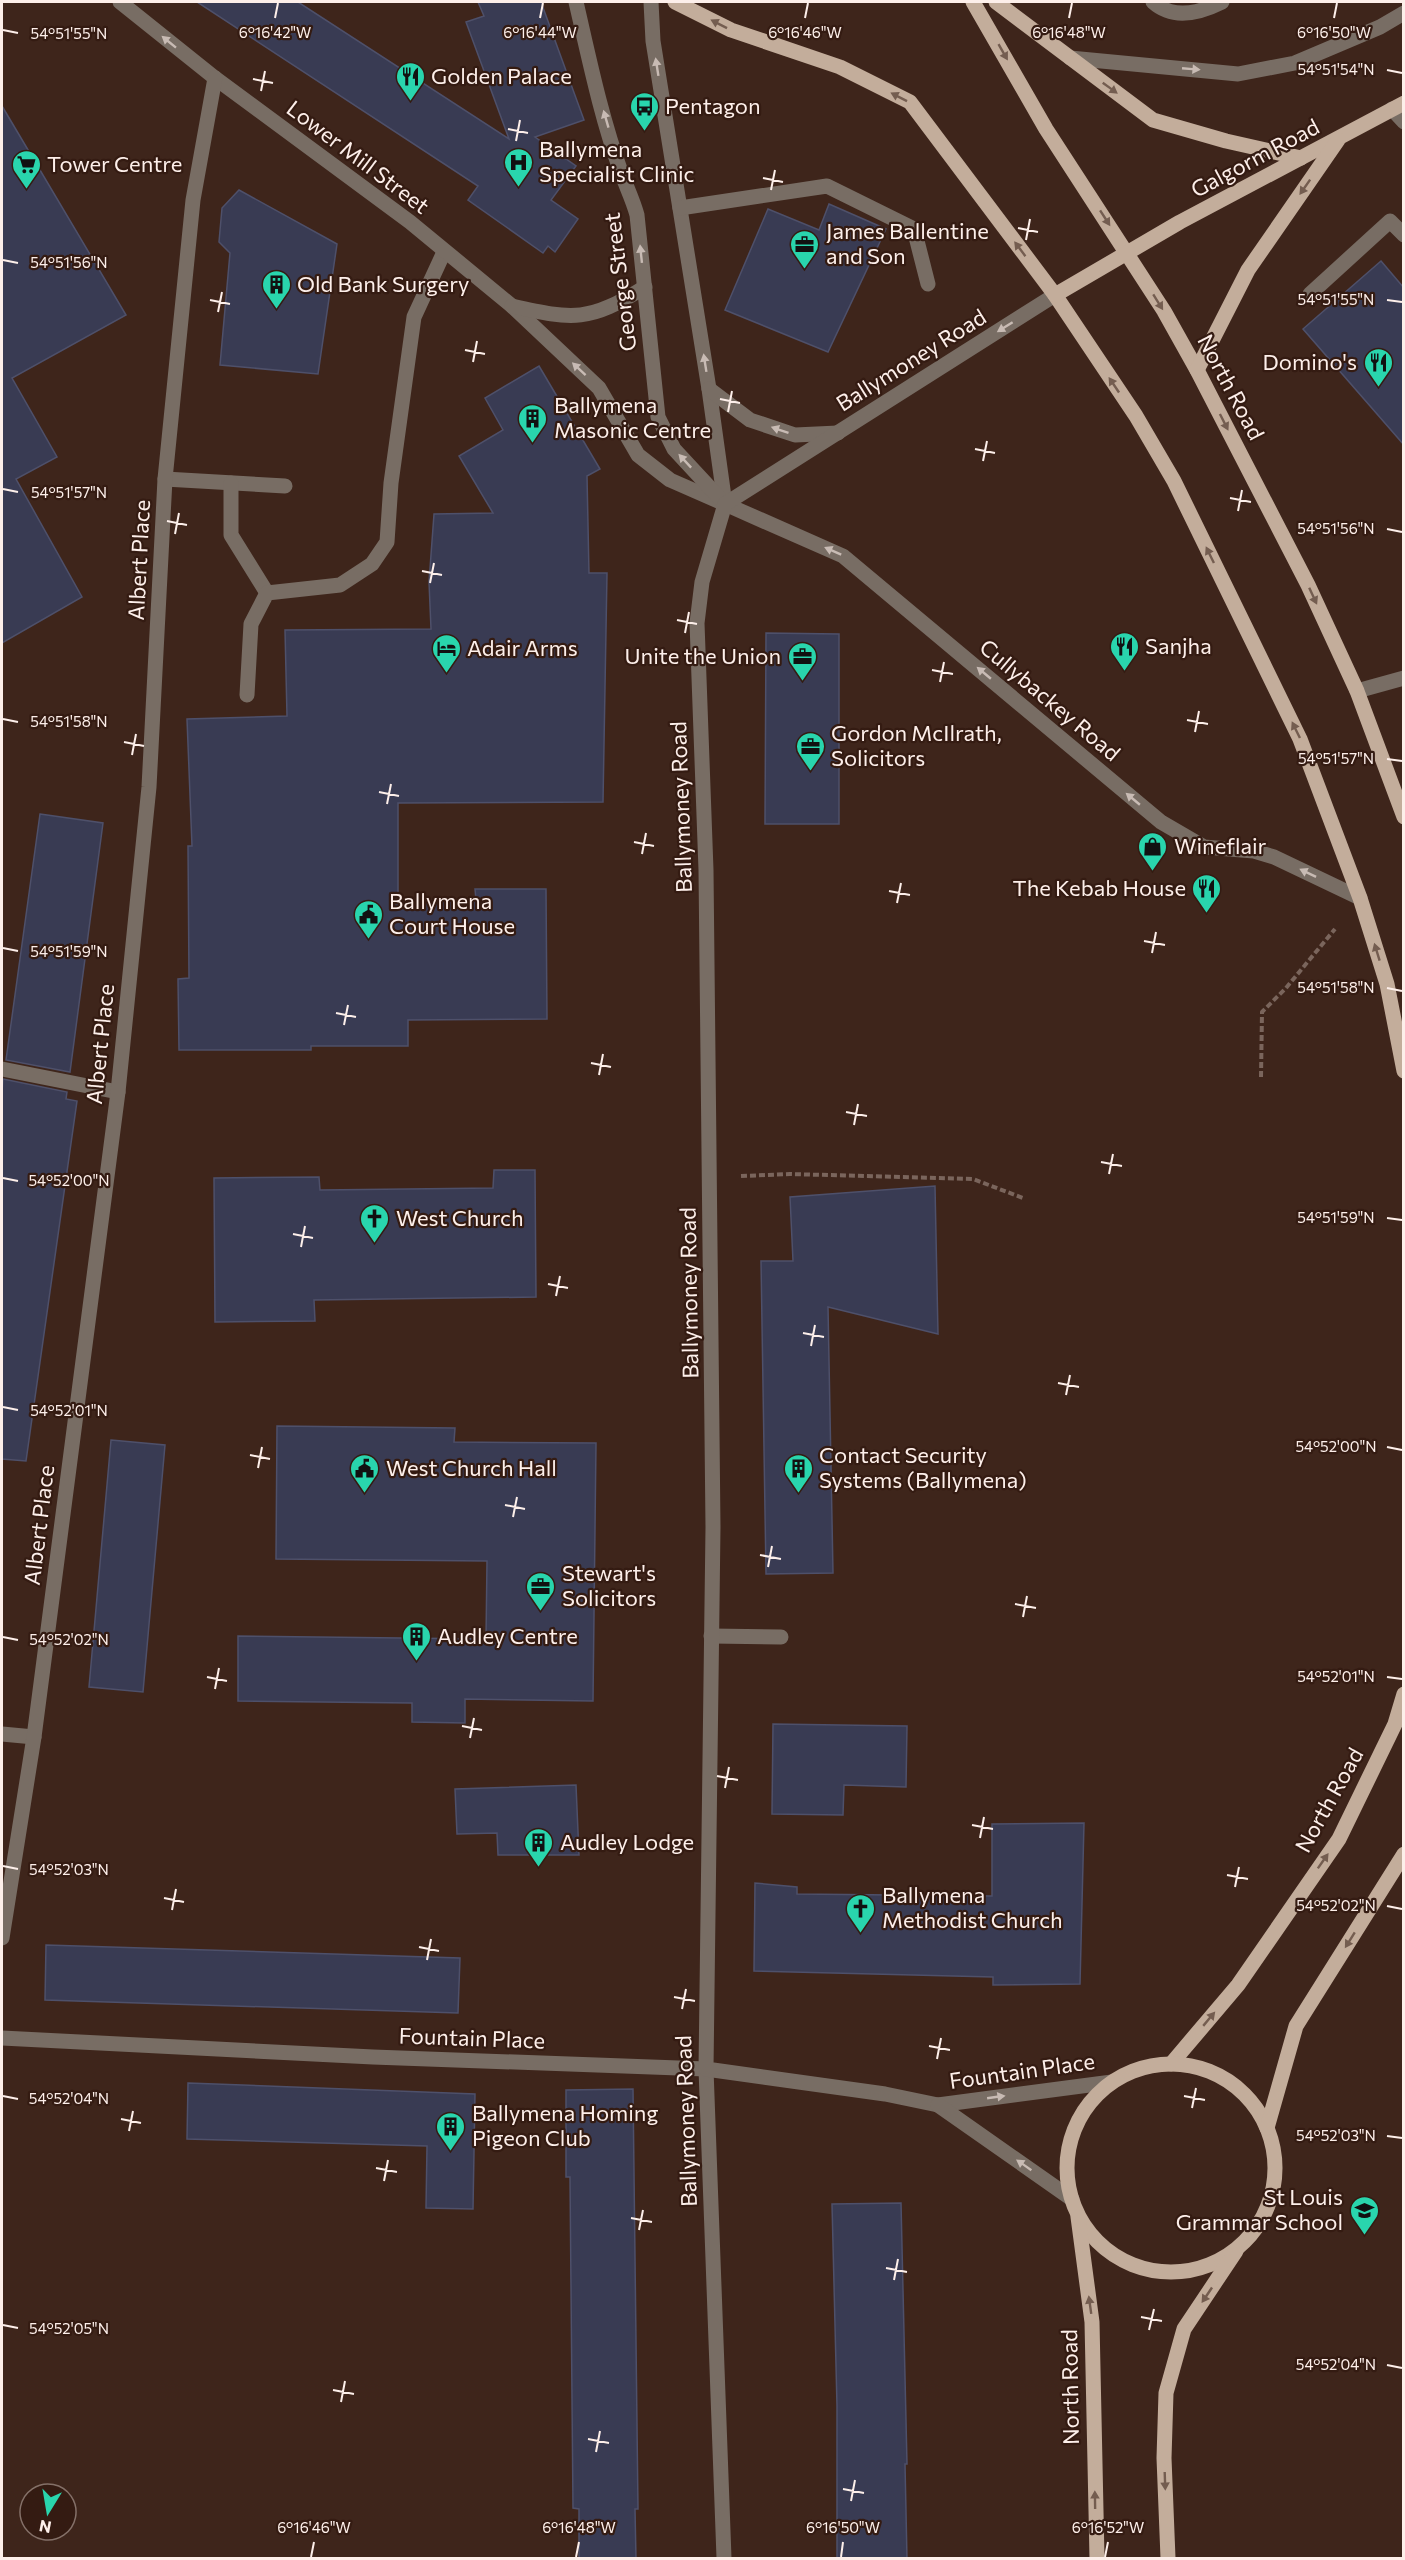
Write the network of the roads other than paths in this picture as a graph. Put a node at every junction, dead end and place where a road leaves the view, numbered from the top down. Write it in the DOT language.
graph roads {
  1 [pos="120,2"];
  2 [pos="576,2"];
  3 [pos="651,2"];
  4 [pos="675,2"];
  5 [pos="974,2"];
  6 [pos="996,2"];
  7 [pos="1154,2"];
  8 [pos="1222,2"];
  9 [pos="1207,6"];
  10 [pos="1404,13"];
  11 [pos="1070,58"];
  12 [pos="215,78"];
  13 [pos="1398,106"];
  14 [pos="1404,122"];
  15 [pos="1338,139"];
  16 [pos="1301,158"];
  17 [pos="680,208"];
  18 [pos="1404,235"];
  19 [pos="444,252"];
  20 [pos="1127,252"];
  21 [pos="928,284"];
  22 [pos="645,287"];
  23 [pos="1310,294"];
  24 [pos="1055,296"];
  25 [pos="512,306"];
  26 [pos="1197,370"];
  27 [pos="709,389"];
  28 [pos="838,432"];
  29 [pos="165,479"];
  30 [pos="231,483"];
  31 [pos="285,486"];
  32 [pos="725,504"];
  33 [pos="267,592"];
  34 [pos="1404,678"];
  35 [pos="1357,691"];
  36 [pos="247,694"];
  37 [pos="1404,817"];
  38 [pos="1360,898"];
  39 [pos="2,1069"];
  40 [pos="1404,1071"];
  41 [pos="118,1092"];
  42 [pos="711,1636"];
  43 [pos="781,1637"];
  44 [pos="1404,1694"];
  45 [pos="2,1734"];
  46 [pos="34,1737"];
  47 [pos="1404,1854"];
  48 [pos="2,1938"];
  49 [pos="2,2038"];
  50 [pos="1171,2064"];
  51 [pos="706,2069"];
  52 [pos="1112,2082"];
  53 [pos="938,2105"];
  54 [pos="1267,2128"];
  55 [pos="1072,2199"];
  56 [pos="1078,2216"];
  57 [pos="1239,2246"];
  58 [pos="724,2559"];
  59 [pos="1096,2559"];
  60 [pos="1168,2559"];
  12 -- 1 [label="street, Lower Mill Street, one-way"];
  22 -- 2 [label="street, George Street, one-way"];
  17 -- 3 [label="street, one-way"];
  24 -- 4 [label="main road, one-way"];
  5 -- 20 [label="main road, North Road, one-way"];
  6 -- 11 [label="main road"];
  7 -- 9 [label="street"];
  8 -- 9 [label="street"];
  11 -- 10 [label="street, one-way"];
  11 -- 16 [label="main road, one-way"];
  12 -- 19 [label="street, Lower Mill Street"];
  12 -- 29 [label="street, Albert Place"];
  13 -- 14 [label="street"];
  13 -- 15 [label="main road, Galgorm Road"];
  15 -- 16 [label="main road, Galgorm Road"];
  15 -- 26 [label="main road, one-way"];
  16 -- 20 [label="main road, Galgorm Road"];
  17 -- 21 [label="street"];
  27 -- 17 [label="street, one-way"];
  18 -- 23 [label="street"];
  19 -- 25 [label="street, Lower Mill Street"];
  19 -- 33 [label="street"];
  20 -- 24 [label="main road, Ballymoney Road"];
  20 -- 26 [label="main road, North Road, one-way"];
  22 -- 25 [label="street, Lower Mill Street"];
  32 -- 22 [label="street, George Street, one-way"];
  24 -- 28 [label="street, Ballymoney Road, one-way"];
  38 -- 24 [label="main road, one-way"];
  32 -- 25 [label="street, Lower Mill Street, one-way"];
  26 -- 35 [label="main road, North Road, one-way"];
  28 -- 27 [label="street, one-way"];
  27 -- 32 [label="street"];
  28 -- 32 [label="street, Ballymoney Road"];
  29 -- 30 [label="street"];
  29 -- 41 [label="street, Albert Place"];
  30 -- 31 [label="street"];
  30 -- 33 [label="street"];
  38 -- 32 [label="street, Cullybackey Road, one-way"];
  32 -- 42 [label="street, Ballymoney Road"];
  33 -- 36 [label="street"];
  34 -- 35 [label="street"];
  35 -- 37 [label="main road, North Road"];
  40 -- 38 [label="main road, one-way"];
  39 -- 41 [label="street"];
  41 -- 46 [label="street, Albert Place"];
  42 -- 43 [label="street"];
  42 -- 51 [label="street, Ballymoney Road"];
  50 -- 44 [label="main road, North Road, one-way"];
  45 -- 46 [label="street"];
  46 -- 48 [label="street, Albert Place"];
  47 -- 54 [label="main road, one-way"];
  49 -- 51 [label="street, Fountain Place"];
  50 -- 52 [label="main road"];
  50 -- 54 [label="main road"];
  51 -- 53 [label="street, Fountain Place"];
  51 -- 58 [label="street, Ballymoney Road"];
  53 -- 52 [label="street, Fountain Place, one-way"];
  52 -- 55 [label="main road"];
  55 -- 53 [label="street, Fountain Place, one-way"];
  54 -- 57 [label="main road"];
  55 -- 56 [label="main road"];
  56 -- 57 [label="main road"];
  59 -- 56 [label="main road, North Road, one-way"];
  57 -- 60 [label="main road, one-way"];
}
